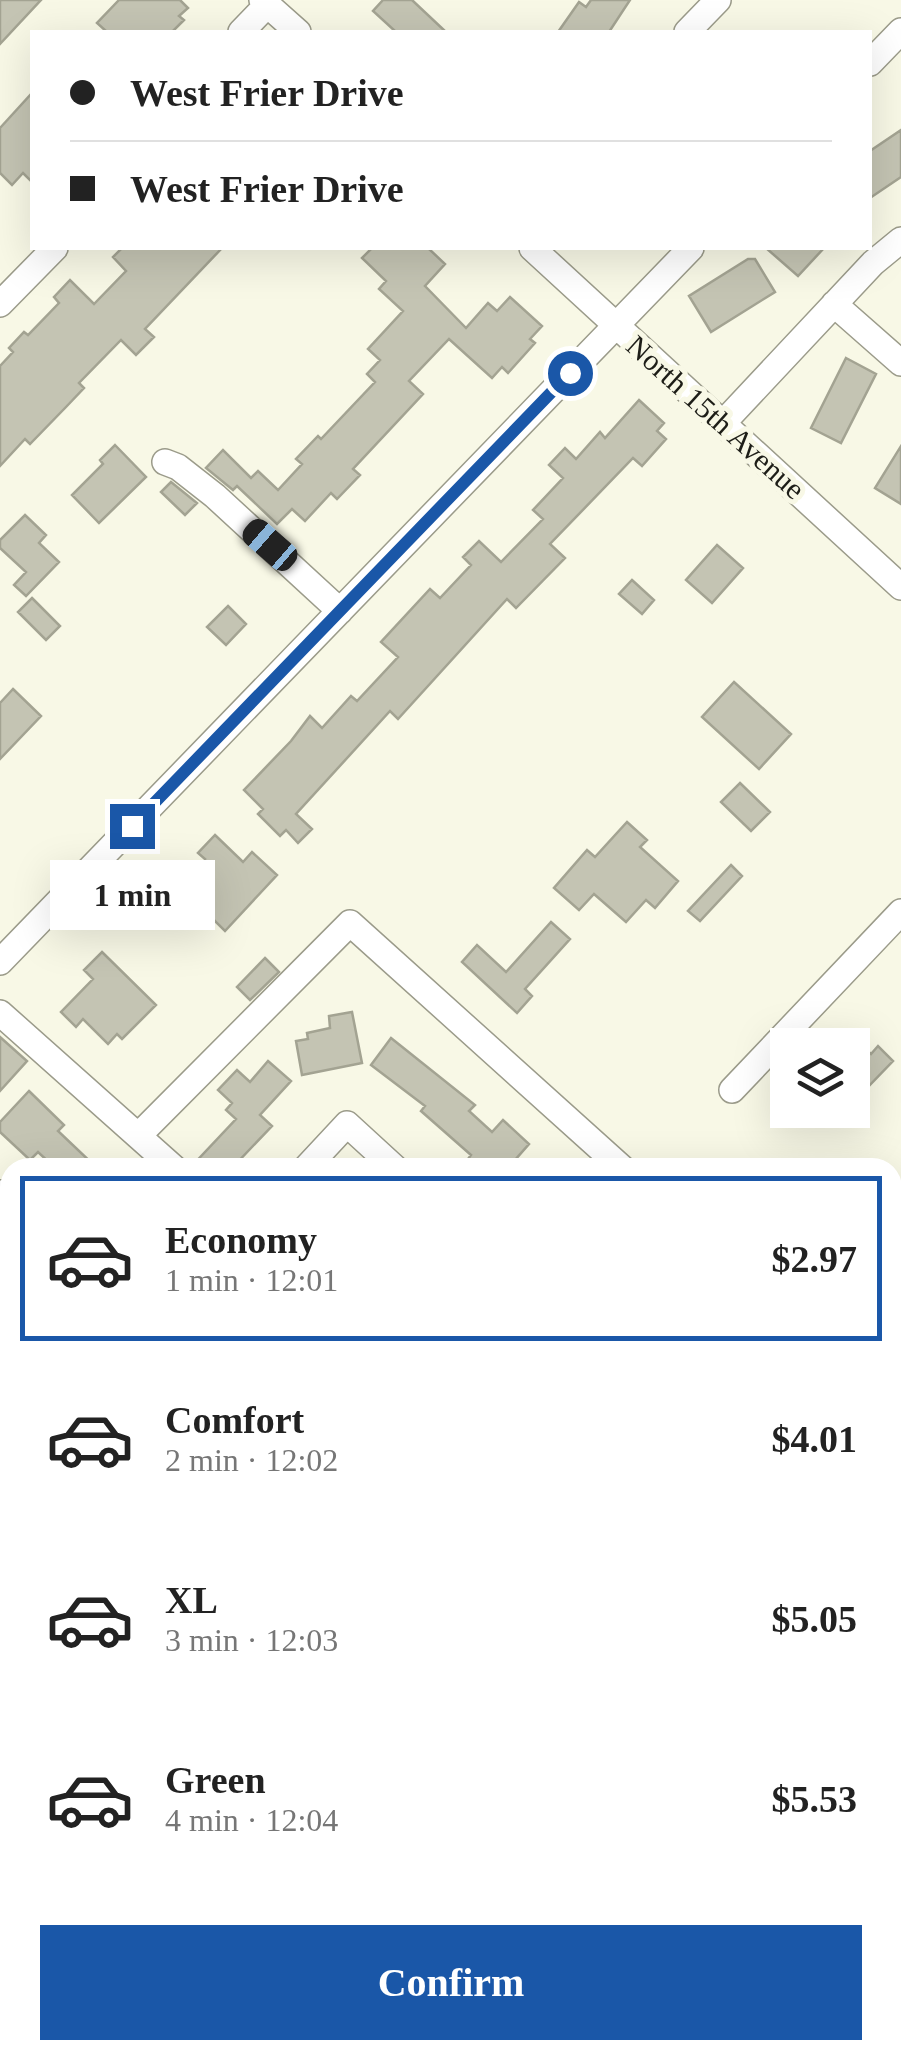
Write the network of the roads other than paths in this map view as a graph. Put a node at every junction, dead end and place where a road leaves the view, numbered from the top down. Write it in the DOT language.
graph roads {
  1 [pos="718,0"];
  2 [pos="276,18"];
  3 [pos="245,30"];
  4 [pos="689,30"];
  5 [pos="901,31"];
  6 [pos="872,61"];
  7 [pos="901,240"];
  8 [pos="52,250"];
  9 [pos="534,250"];
  10 [pos="689,250"];
  11 [pos="0,304"];
  12 [pos="834,304"];
  13 [pos="616,326"];
  14 [pos="901,364"];
  15 [pos="723,423"];
  16 [pos="165,462"];
  17 [pos="901,587"];
  18 [pos="340,611"];
  19 [pos="901,912"];
  20 [pos="0,962"];
  21 [pos="0,1013"];
  22 [pos="732,1090"];
  23 [pos="138,1136"];
  24 [pos="163,1158"];
  25 [pos="315,1158"];
  26 [pos="383,1158"];
  27 [pos="611,1158"];
  1 -- 4 [label="street"];
  2 -- 3 [label="street"];
  5 -- 6 [label="street"];
  7 -- 12 [label="street"];
  8 -- 11 [label="street"];
  9 -- 13 [label="street, North 15th Avenue"];
  10 -- 13 [label="street"];
  12 -- 14 [label="street"];
  12 -- 15 [label="street"];
  13 -- 15 [label="street, North 15th Avenue"];
  13 -- 18 [label="street"];
  15 -- 17 [label="street, North 15th Avenue"];
  16 -- 18 [label="street"];
  18 -- 20 [label="street"];
  19 -- 22 [label="street"];
  21 -- 23 [label="street"];
  23 -- 24 [label="street"];
  23 -- 27 [label="street"];
  25 -- 26 [label="street"];
}
